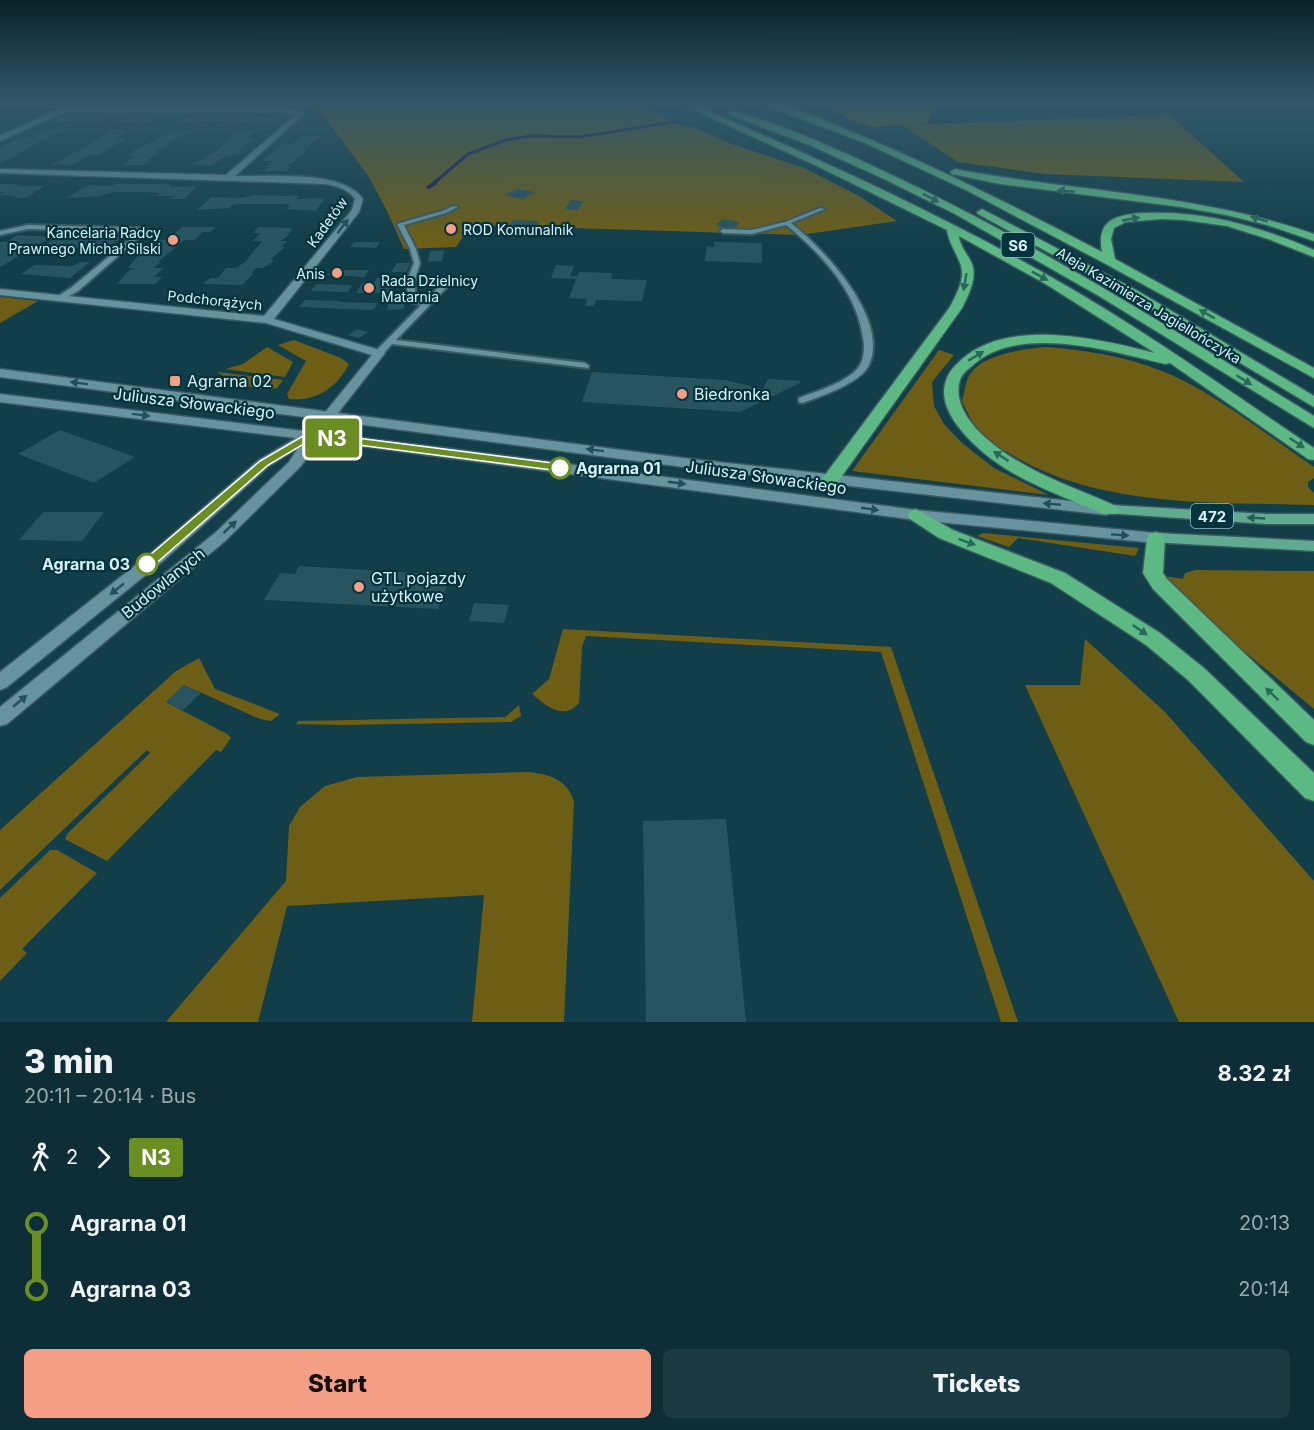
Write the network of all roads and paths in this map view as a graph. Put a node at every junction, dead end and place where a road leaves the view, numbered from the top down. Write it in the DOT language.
graph roads {
  1 [pos="260,150"];
  2 [pos="788,150"];
  3 [pos="829,150"];
  4 [pos="850,150"];
  5 [pos="885,150"];
  6 [pos="890,152"];
  7 [pos="0,171"];
  8 [pos="229,177"];
  9 [pos="455,207"];
  10 [pos="822,209"];
  11 [pos="787,223"];
  12 [pos="952,228"];
  13 [pos="723,231"];
  14 [pos="0,233"];
  15 [pos="1314,238"];
  16 [pos="1314,254"];
  17 [pos="1109,260"];
  18 [pos="447,283"];
  19 [pos="0,292"];
  20 [pos="60,299"];
  21 [pos="427,304"];
  22 [pos="267,320"];
  23 [pos="392,342"];
  24 [pos="379,353"];
  25 [pos="1178,364"];
  26 [pos="585,366"];
  27 [pos="0,373"];
  28 [pos="1314,374"];
  29 [pos="0,398"];
  30 [pos="802,400"];
  31 [pos="1314,402"];
  32 [pos="329,415"];
  33 [pos="1314,423"];
  34 [pos="310,435"];
  35 [pos="1314,455"];
  36 [pos="831,479"];
  37 [pos="1110,510"];
  38 [pos="915,515"];
  39 [pos="1314,519"];
  40 [pos="1156,538"];
  41 [pos="1314,546"];
  42 [pos="0,682"];
  43 [pos="0,718"];
  44 [pos="1314,735"];
  45 [pos="1314,790"];
  1 -- 8 [label="main road"];
  2 -- 12 [label="highway"];
  3 -- 33 [label="highway, Aleja Kazimierza Jagiellończyka / S6, one-way"];
  4 -- 31 [label="highway, Aleja Kazimierza Jagiellończyka / S6"];
  5 -- 6 [label="highway"];
  15 -- 6 [label="highway, one-way"];
  6 -- 17 [label="highway"];
  7 -- 8 [label="main road, Kadetów"];
  22 -- 8 [label="main road, Kadetów, one-way"];
  9 -- 21 [label="lane"];
  10 -- 11 [label="lane"];
  11 -- 13 [label="lane"];
  11 -- 30 [label="lane"];
  12 -- 25 [label="highway, one-way"];
  12 -- 36 [label="highway, one-way"];
  14 -- 20 [label="lane"];
  17 -- 16 [label="highway, one-way"];
  28 -- 17 [label="highway, one-way"];
  18 -- 21 [label="lane"];
  19 -- 20 [label="main road, Podchorążych"];
  20 -- 22 [label="main road, Podchorążych"];
  21 -- 23 [label="lane"];
  22 -- 24 [label="main road, Podchorążych"];
  23 -- 24 [label="lane"];
  23 -- 26 [label="lane"];
  24 -- 32 [label="main road"];
  25 -- 35 [label="highway, one-way"];
  37 -- 25 [label="highway, one-way"];
  32 -- 27 [label="main road, Juliusza Słowackiego / 472, one-way"];
  29 -- 34 [label="main road, Juliusza Słowackiego / 472, one-way"];
  32 -- 34 [label="main road, Budowlanych"];
  36 -- 32 [label="main road, Juliusza Słowackiego / 472, one-way"];
  34 -- 38 [label="main road, Juliusza Słowackiego / 472, one-way"];
  34 -- 42 [label="main road, Budowlanych, one-way"];
  43 -- 34 [label="main road, Budowlanych, one-way"];
  37 -- 36 [label="main road, Juliusza Słowackiego / 472, one-way"];
  39 -- 37 [label="main road, Juliusza Słowackiego / 472, one-way"];
  38 -- 40 [label="main road, Juliusza Słowackiego / 472, one-way"];
  38 -- 45 [label="highway, one-way"];
  40 -- 41 [label="main road, Juliusza Słowackiego / 472"];
  44 -- 40 [label="highway, one-way"];
}
